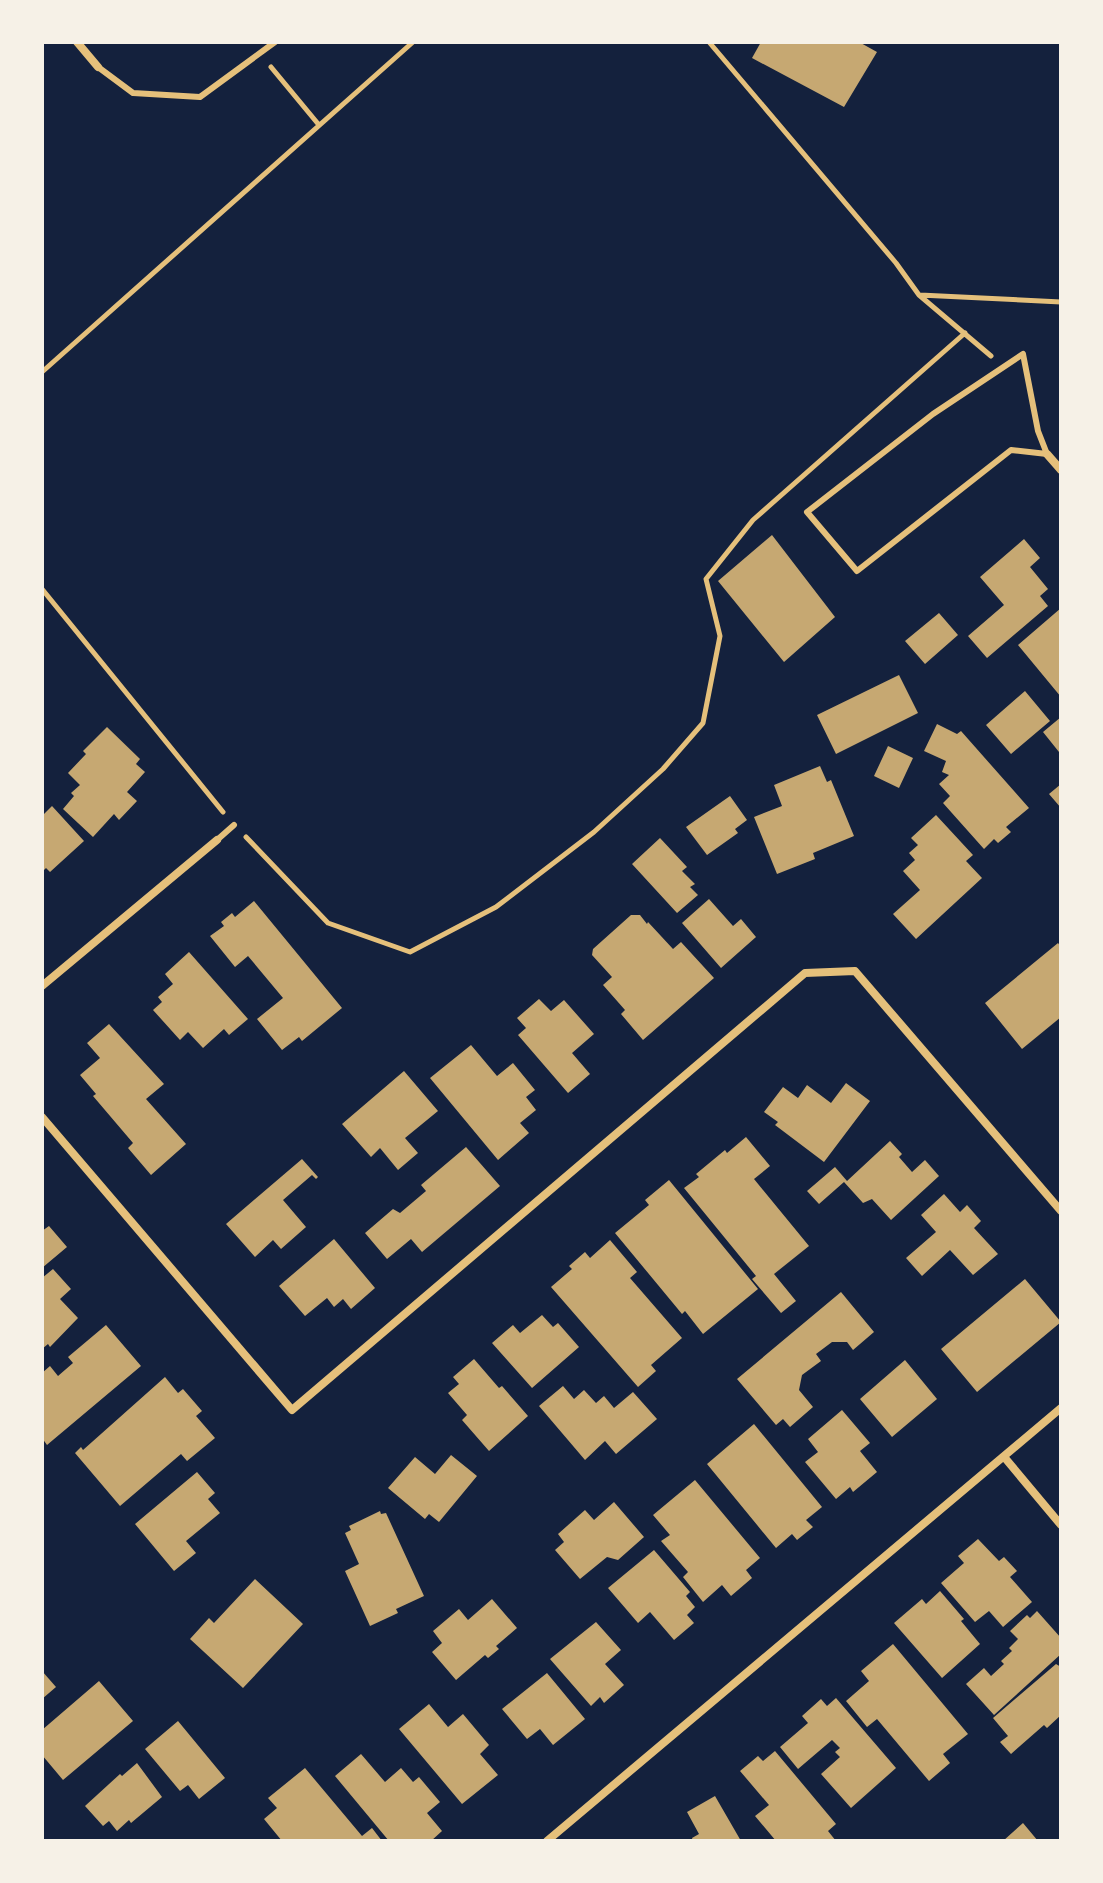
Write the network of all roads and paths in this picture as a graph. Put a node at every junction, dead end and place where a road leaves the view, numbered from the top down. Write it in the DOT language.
graph roads {
  1 [pos="77,42"];
  2 [pos="275,42"];
  3 [pos="413,42"];
  4 [pos="709,42"];
  5 [pos="261,55"];
  6 [pos="98,67"];
  7 [pos="319,125"];
  8 [pos="919,295"];
  9 [pos="1061,302"];
  10 [pos="965,333"];
  11 [pos="1003,367"];
  12 [pos="42,372"];
  13 [pos="1047,454"];
  14 [pos="1061,470"];
  15 [pos="42,589"];
  16 [pos="234,825"];
  17 [pos="217,840"];
  18 [pos="42,986"];
  19 [pos="42,1117"];
  20 [pos="1061,1211"];
  21 [pos="1061,1408"];
  22 [pos="1005,1458"];
  23 [pos="1061,1525"];
  24 [pos="547,1841"];
  1 -- 6 [label="street"];
  2 -- 5 [label="lane"];
  3 -- 7 [label="path"];
  4 -- 8 [label="path"];
  5 -- 6 [label="lane"];
  5 -- 7 [label="path"];
  7 -- 12 [label="path"];
  8 -- 9 [label="path"];
  8 -- 10 [label="path"];
  10 -- 11 [label="path"];
  10 -- 16 [label="path"];
  11 -- 13 [label="lane"];
  11 -- 13 [label="lane"];
  13 -- 14 [label="street"];
  15 -- 16 [label="path"];
  16 -- 17 [label="lane"];
  17 -- 18 [label="street"];
  19 -- 20 [label="street"];
  21 -- 22 [label="street"];
  22 -- 23 [label="street"];
  22 -- 24 [label="street"];
}
